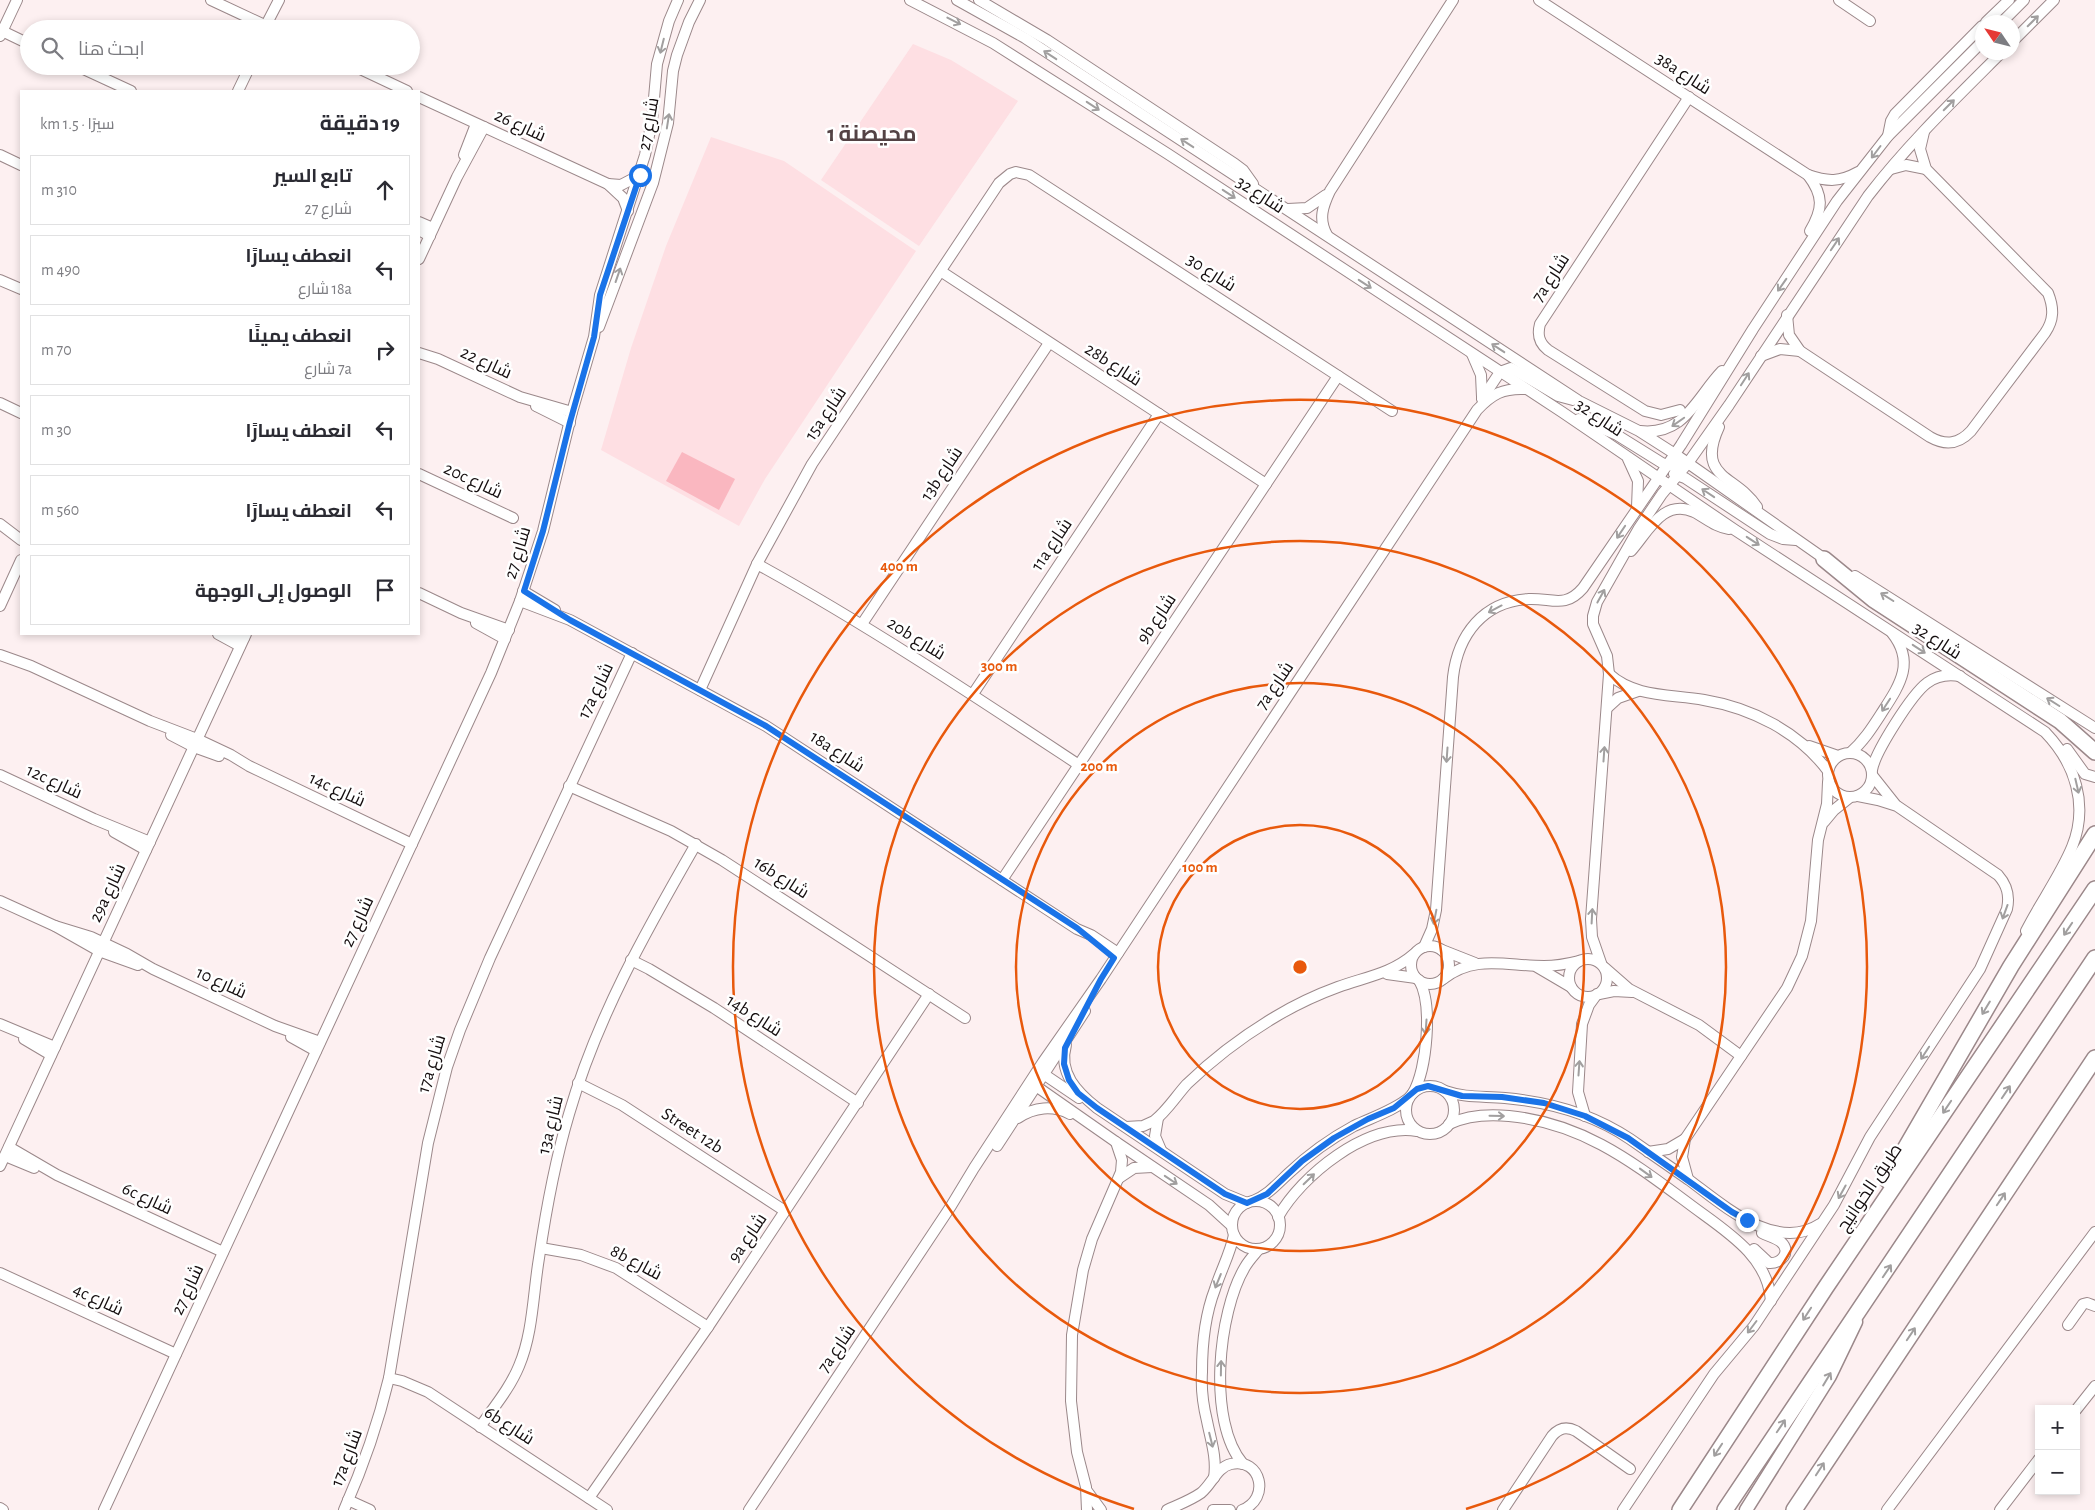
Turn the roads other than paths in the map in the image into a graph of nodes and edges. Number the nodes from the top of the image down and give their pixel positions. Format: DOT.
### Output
graph roads {
  1 [pos="16,0"];
  2 [pos="211,0"];
  3 [pos="280,0"];
  4 [pos="678,0"];
  5 [pos="693,0"];
  6 [pos="700,0"];
  7 [pos="910,0"];
  8 [pos="957,0"];
  9 [pos="979,0"];
  10 [pos="1453,0"];
  11 [pos="1539,0"];
  12 [pos="1839,0"];
  13 [pos="2009,0"];
  14 [pos="2024,0"];
  15 [pos="2054,0"];
  16 [pos="1993,15"];
  17 [pos="2009,15"];
  18 [pos="252,20"];
  19 [pos="272,20"];
  20 [pos="1870,20"];
  21 [pos="689,22"];
  22 [pos="1,32"];
  23 [pos="1975,33"];
  24 [pos="2020,34"];
  25 [pos="20,40"];
  26 [pos="1975,49"];
  27 [pos="1994,60"];
  28 [pos="96,75"];
  29 [pos="246,75"];
  30 [pos="373,75"];
  31 [pos="129,90"];
  32 [pos="238,90"];
  33 [pos="405,90"];
  34 [pos="420,97"];
  35 [pos="1689,97"];
  36 [pos="480,125"];
  37 [pos="1925,129"];
  38 [pos="1888,136"];
  39 [pos="0,155"];
  40 [pos="20,165"];
  41 [pos="1926,169"];
  42 [pos="1861,171"];
  43 [pos="1887,171"];
  44 [pos="1010,174"];
  45 [pos="640,175"];
  46 [pos="1808,175"];
  47 [pos="608,184"];
  48 [pos="1254,187"];
  49 [pos="1330,191"];
  50 [pos="1288,209"];
  51 [pos="628,211"];
  52 [pos="420,223"];
  53 [pos="420,230"];
  54 [pos="431,232"];
  55 [pos="1328,236"];
  56 [pos="420,257"];
  57 [pos="1795,266"];
  58 [pos="942,272"];
  59 [pos="0,280"];
  60 [pos="20,289"];
  61 [pos="1787,315"];
  62 [pos="594,337"];
  63 [pos="1050,343"];
  64 [pos="420,348"];
  65 [pos="1800,351"];
  66 [pos="1471,352"];
  67 [pos="420,353"];
  68 [pos="1760,356"];
  69 [pos="438,359"];
  70 [pos="1734,361"];
  71 [pos="1500,372"];
  72 [pos="1338,376"];
  73 [pos="1526,388"];
  74 [pos="1579,401"];
  75 [pos="0,403"];
  76 [pos="1479,405"];
  77 [pos="1729,405"];
  78 [pos="1680,410"];
  79 [pos="1392,411"];
  80 [pos="1562,412"];
  81 [pos="20,413"];
  82 [pos="1159,414"];
  83 [pos="571,417"];
  84 [pos="1639,431"];
  85 [pos="1675,454"];
  86 [pos="1626,456"];
  87 [pos="1688,463"];
  88 [pos="1667,465"];
  89 [pos="420,474"];
  90 [pos="1678,475"];
  91 [pos="1658,478"];
  92 [pos="1266,484"];
  93 [pos="1669,485"];
  94 [pos="1637,508"];
  95 [pos="1759,513"];
  96 [pos="513,518"];
  97 [pos="0,524"];
  98 [pos="1735,530"];
  99 [pos="17,533"];
  100 [pos="1796,540"];
  101 [pos="1824,559"];
  102 [pos="20,562"];
  103 [pos="757,564"];
  104 [pos="1618,564"];
  105 [pos="420,593"];
  106 [pos="522,596"];
  107 [pos="0,606"];
  108 [pos="862,624"];
  109 [pos="1890,630"];
  110 [pos="224,635"];
  111 [pos="507,635"];
  112 [pos="241,638"];
  113 [pos="0,648"];
  114 [pos="632,654"];
  115 [pos="0,655"];
  116 [pos="31,666"];
  117 [pos="1609,674"];
  118 [pos="1963,677"];
  119 [pos="700,690"];
  120 [pos="1638,691"];
  121 [pos="973,694"];
  122 [pos="1608,708"];
  123 [pos="2095,728"];
  124 [pos="2045,732"];
  125 [pos="1801,742"];
  126 [pos="195,743"];
  127 [pos="2095,752"];
  128 [pos="1850,753"];
  129 [pos="1838,756"];
  130 [pos="1079,765"];
  131 [pos="1828,771"];
  132 [pos="1872,773"];
  133 [pos="0,775"];
  134 [pos="2095,777"];
  135 [pos="1828,782"];
  136 [pos="568,786"];
  137 [pos="1854,797"];
  138 [pos="1897,806"];
  139 [pos="1822,825"];
  140 [pos="2095,834"];
  141 [pos="412,844"];
  142 [pos="696,844"];
  143 [pos="148,846"];
  144 [pos="1002,880"];
  145 [pos="2095,889"];
  146 [pos="0,901"];
  147 [pos="101,947"];
  148 [pos="1424,947"];
  149 [pos="1442,950"];
  150 [pos="1414,954"];
  151 [pos="1116,955"];
  152 [pos="2095,958"];
  153 [pos="631,960"];
  154 [pos="1579,961"];
  155 [pos="1476,963"];
  156 [pos="1532,965"];
  157 [pos="1603,966"];
  158 [pos="2011,966"];
  159 [pos="1383,974"];
  160 [pos="1101,979"];
  161 [pos="1418,979"];
  162 [pos="1442,979"];
  163 [pos="1571,987"];
  164 [pos="1636,993"];
  165 [pos="929,994"];
  166 [pos="1598,994"];
  167 [pos="965,1018"];
  168 [pos="2,1025"];
  169 [pos="1067,1040"];
  170 [pos="318,1046"];
  171 [pos="53,1051"];
  172 [pos="1741,1056"];
  173 [pos="2095,1058"];
  174 [pos="1042,1073"];
  175 [pos="578,1084"];
  176 [pos="1034,1084"];
  177 [pos="1445,1091"];
  178 [pos="1411,1095"];
  179 [pos="858,1103"];
  180 [pos="1097,1108"];
  181 [pos="1585,1116"];
  182 [pos="1158,1118"];
  183 [pos="1085,1121"];
  184 [pos="1013,1122"];
  185 [pos="1449,1124"];
  186 [pos="1126,1127"];
  187 [pos="1417,1131"];
  188 [pos="1686,1139"];
  189 [pos="1116,1142"];
  190 [pos="7,1152"];
  191 [pos="1163,1152"];
  192 [pos="1648,1152"];
  193 [pos="0,1166"];
  194 [pos="1153,1167"];
  195 [pos="1119,1178"];
  196 [pos="1688,1179"];
  197 [pos="1250,1202"];
  198 [pos="952,1206"];
  199 [pos="786,1211"];
  200 [pos="1737,1215"];
  201 [pos="1278,1217"];
  202 [pos="1823,1222"];
  203 [pos="1233,1230"];
  204 [pos="1726,1231"];
  205 [pos="2095,1232"];
  206 [pos="540,1248"];
  207 [pos="1259,1249"];
  208 [pos="223,1252"];
  209 [pos="2,1273"];
  210 [pos="1826,1287"];
  211 [pos="1771,1301"];
  212 [pos="2095,1306"];
  213 [pos="1860,1311"];
  214 [pos="2068,1325"];
  215 [pos="708,1327"];
  216 [pos="176,1354"];
  217 [pos="389,1378"];
  218 [pos="2095,1386"];
  219 [pos="2080,1405"];
  220 [pos="480,1426"];
  221 [pos="1243,1464"];
  222 [pos="2035,1464"];
  223 [pos="1630,1469"];
  224 [pos="1214,1478"];
  225 [pos="1086,1488"];
  226 [pos="1258,1497"];
  227 [pos="589,1498"];
  228 [pos="346,1505"];
  229 [pos="104,1508"];
  230 [pos="1261,1509"];
  231 [pos="370,1510"];
  232 [pos="607,1510"];
  233 [pos="749,1510"];
  234 [pos="1086,1510"];
  235 [pos="1101,1510"];
  236 [pos="1166,1510"];
  237 [pos="1213,1510"];
  238 [pos="1230,1510"];
  239 [pos="1242,1510"];
  240 [pos="1504,1510"];
  241 [pos="1623,1510"];
  242 [pos="1680,1510"];
  243 [pos="1725,1510"];
  244 [pos="1746,1510"];
  245 [pos="1794,1510"];
  246 [pos="1886,1510"];
  247 [pos="2000,1510"];
  1 -- 22 [label="street"];
  2 -- 18 [label="street"];
  3 -- 19 [label="street"];
  4 -- 45 [label="street, شارع 27, one-way"];
  5 -- 21 [label="street"];
  6 -- 21 [label="street, شارع 27"];
  7 -- 66 [label="street, شارع 32, one-way"];
  48 -- 8 [label="street, شارع 32, one-way"];
  9 -- 48 [label="street"];
  10 -- 49 [label="street"];
  11 -- 35 [label="street, 38a شارع"];
  12 -- 20 [label="street"];
  13 -- 16 [label="street"];
  14 -- 17 [label="street"];
  24 -- 15 [label="street, one-way"];
  62 -- 21 [label="street, شارع 27, one-way"];
  22 -- 25 [label="street"];
  23 -- 38 [label="street"];
  26 -- 38 [label="street"];
  37 -- 27 [label="street, one-way"];
  28 -- 31 [label="street"];
  29 -- 32 [label="street"];
  30 -- 33 [label="street"];
  34 -- 36 [label="street, شارع 26"];
  35 -- 46 [label="street, 38a شارع"];
  35 -- 78 [label="street, 7a شارع"];
  36 -- 47 [label="street, شارع 26"];
  36 -- 54 [label="street"];
  37 -- 41 [label="street"];
  37 -- 43 [label="street"];
  38 -- 42 [label="street, one-way"];
  39 -- 40 [label="street"];
  41 -- 43 [label="street"];
  41 -- 65 [label="street"];
  42 -- 46 [label="street, 38a شارع"];
  42 -- 57 [label="street"];
  61 -- 43 [label="street, one-way"];
  44 -- 58 [label="street, 15a شارع"];
  44 -- 72 [label="street, شارع 30"];
  45 -- 47 [label="street"];
  45 -- 51 [label="street, شارع 27"];
  46 -- 57 [label="street, 38a شارع"];
  47 -- 51 [label="street, شارع 26"];
  48 -- 50 [label="street, شارع 32"];
  49 -- 50 [label="street"];
  49 -- 55 [label="street"];
  50 -- 55 [label="street, شارع 32"];
  51 -- 62 [label="street, شارع 27"];
  52 -- 54 [label="street"];
  53 -- 54 [label="street"];
  54 -- 56 [label="street"];
  74 -- 55 [label="street, شارع 32, one-way"];
  57 -- 70 [label="street, one-way"];
  58 -- 63 [label="street, 28b شارع"];
  58 -- 103 [label="street, 15a شارع"];
  59 -- 60 [label="street"];
  61 -- 65 [label="street"];
  61 -- 68 [label="street"];
  62 -- 83 [label="street, شارع 27"];
  63 -- 82 [label="street, 28b شارع"];
  63 -- 108 [label="street, 13b شارع"];
  64 -- 69 [label="street, شارع 22"];
  65 -- 68 [label="street"];
  66 -- 71 [label="street, شارع 32"];
  66 -- 76 [label="street"];
  67 -- 69 [label="street, شارع 22"];
  77 -- 68 [label="street, one-way"];
  69 -- 83 [label="street, شارع 22"];
  70 -- 84 [label="street, one-way"];
  70 -- 85 [label="street"];
  71 -- 73 [label="street, شارع 32"];
  71 -- 74 [label="street"];
  71 -- 76 [label="street"];
  72 -- 79 [label="street, شارع 30"];
  72 -- 92 [label="street, 9b شارع"];
  73 -- 76 [label="street, 7a شارع"];
  73 -- 80 [label="street, شارع 32"];
  74 -- 84 [label="street, شارع 32"];
  75 -- 81 [label="street"];
  76 -- 151 [label="street, 7a شارع"];
  77 -- 87 [label="street"];
  77 -- 95 [label="street"];
  80 -- 86 [label="street, شارع 32"];
  80 -- 88 [label="street"];
  82 -- 92 [label="street, 28b شارع"];
  82 -- 121 [label="street, 11a شارع"];
  83 -- 106 [label="street, شارع 27"];
  84 -- 85 [label="street, شارع 32"];
  85 -- 87 [label="street, شارع 32"];
  85 -- 88 [label="street"];
  86 -- 91 [label="street, شارع 32"];
  86 -- 94 [label="street"];
  87 -- 88 [label="street"];
  87 -- 90 [label="street"];
  87 -- 95 [label="street, شارع 32"];
  88 -- 91 [label="street"];
  89 -- 96 [label="street, 20c شارع"];
  90 -- 91 [label="street"];
  90 -- 93 [label="street"];
  100 -- 90 [label="street, one-way"];
  91 -- 93 [label="street, شارع 32"];
  91 -- 94 [label="street"];
  92 -- 130 [label="street, 9b شارع"];
  93 -- 98 [label="street, شارع 32"];
  93 -- 104 [label="street"];
  94 -- 148 [label="street, one-way"];
  95 -- 100 [label="street, شارع 32"];
  97 -- 99 [label="street"];
  98 -- 104 [label="street"];
  98 -- 109 [label="street, شارع 32, one-way"];
  100 -- 101 [label="street, شارع 32"];
  123 -- 101 [label="street, شارع 32, one-way"];
  101 -- 127 [label="highway"];
  102 -- 107 [label="street"];
  103 -- 108 [label="street, 20b شارع"];
  103 -- 119 [label="street, 15a شارع"];
  117 -- 104 [label="street, one-way"];
  105 -- 111 [label="street"];
  106 -- 111 [label="street, شارع 27"];
  106 -- 114 [label="street, 18a شارع"];
  108 -- 121 [label="street, 20b شارع"];
  109 -- 118 [label="street, شارع 32, one-way"];
  109 -- 128 [label="street, one-way"];
  110 -- 112 [label="street"];
  111 -- 141 [label="street, شارع 27"];
  112 -- 126 [label="street, 29a شارع"];
  113 -- 116 [label="street, 14c شارع"];
  114 -- 119 [label="street, 18a شارع"];
  114 -- 136 [label="street, 17a شارع"];
  115 -- 116 [label="street, 14c شارع"];
  116 -- 126 [label="street, 14c شارع"];
  117 -- 120 [label="street"];
  117 -- 122 [label="street"];
  118 -- 124 [label="street, شارع 32"];
  118 -- 132 [label="street"];
  119 -- 144 [label="street, 18a شارع"];
  120 -- 122 [label="street"];
  120 -- 125 [label="street"];
  121 -- 130 [label="street, 20b شارع"];
  157 -- 122 [label="street, one-way"];
  124 -- 134 [label="street"];
  124 -- 158 [label="street, شارع 32, one-way"];
  125 -- 129 [label="street"];
  125 -- 131 [label="street"];
  126 -- 141 [label="street, 14c شارع"];
  126 -- 143 [label="street, 29a شارع"];
  128 -- 129 [label="street"];
  128 -- 132 [label="street"];
  129 -- 131 [label="street"];
  130 -- 144 [label="street, 9b شارع"];
  131 -- 135 [label="street"];
  132 -- 137 [label="street"];
  132 -- 138 [label="street"];
  133 -- 143 [label="street, 12c شارع"];
  135 -- 137 [label="street"];
  135 -- 139 [label="street"];
  136 -- 142 [label="street, 16b شارع"];
  136 -- 217 [label="street, 17a شارع"];
  137 -- 138 [label="street"];
  137 -- 139 [label="street"];
  138 -- 202 [label="street, one-way"];
  139 -- 172 [label="street"];
  140 -- 158 [label="highway"];
  141 -- 170 [label="street, شارع 27"];
  142 -- 153 [label="street, 13a شارع"];
  142 -- 165 [label="street, 16b شارع"];
  143 -- 147 [label="street, 29a شارع"];
  144 -- 151 [label="street, 18a شارع"];
  145 -- 210 [label="highway, طريق الخوانيج, one-way"];
  146 -- 147 [label="street, شارع 10"];
  147 -- 170 [label="street, شارع 10"];
  147 -- 171 [label="street, 29a شارع"];
  148 -- 149 [label="street"];
  148 -- 150 [label="street"];
  149 -- 155 [label="street"];
  149 -- 162 [label="street"];
  150 -- 159 [label="street"];
  150 -- 161 [label="street"];
  151 -- 160 [label="street, 7a شارع"];
  213 -- 152 [label="highway, one-way"];
  153 -- 175 [label="street, 13a شارع"];
  153 -- 179 [label="street, 14b شارع"];
  154 -- 156 [label="street"];
  154 -- 157 [label="street"];
  154 -- 163 [label="street"];
  155 -- 156 [label="street"];
  155 -- 162 [label="street"];
  156 -- 163 [label="street"];
  157 -- 164 [label="street"];
  157 -- 166 [label="street"];
  158 -- 210 [label="highway, one-way"];
  159 -- 161 [label="street"];
  159 -- 182 [label="street"];
  160 -- 169 [label="street, 7a شارع"];
  160 -- 174 [label="street, 7a شارع"];
  161 -- 162 [label="street"];
  161 -- 178 [label="street, one-way"];
  163 -- 166 [label="street"];
  164 -- 166 [label="street"];
  164 -- 172 [label="street"];
  165 -- 167 [label="street, 16b شارع"];
  165 -- 179 [label="street, 9a شارع"];
  181 -- 166 [label="street, one-way"];
  168 -- 171 [label="street"];
  169 -- 174 [label="street, 7a شارع"];
  169 -- 180 [label="street"];
  170 -- 208 [label="street, شارع 27"];
  171 -- 190 [label="street, 29a شارع"];
  172 -- 188 [label="street"];
  245 -- 173 [label="highway, one-way"];
  174 -- 176 [label="street, 7a شارع"];
  174 -- 180 [label="street"];
  175 -- 199 [label="street, Street 12b"];
  175 -- 206 [label="street, 13a شارع"];
  176 -- 183 [label="street"];
  176 -- 184 [label="street, 7a شارع"];
  176 -- 198 [label="street, 7a شارع"];
  177 -- 178 [label="street"];
  177 -- 181 [label="street"];
  177 -- 185 [label="street"];
  178 -- 187 [label="street"];
  178 -- 197 [label="street"];
  179 -- 199 [label="street, 9a شارع"];
  180 -- 186 [label="street"];
  181 -- 192 [label="street"];
  182 -- 186 [label="street"];
  182 -- 191 [label="street"];
  183 -- 184 [label="street"];
  183 -- 189 [label="street"];
  184 -- 198 [label="street, 7a شارع"];
  185 -- 187 [label="street"];
  185 -- 204 [label="street, one-way"];
  186 -- 191 [label="street"];
  201 -- 187 [label="street, one-way"];
  188 -- 192 [label="street"];
  188 -- 196 [label="street"];
  189 -- 194 [label="street"];
  189 -- 195 [label="street"];
  190 -- 193 [label="street, 29a شارع"];
  190 -- 208 [label="street, 6c شارع"];
  191 -- 197 [label="street"];
  192 -- 196 [label="street"];
  194 -- 195 [label="street"];
  194 -- 203 [label="street, one-way"];
  195 -- 225 [label="street"];
  196 -- 200 [label="street"];
  197 -- 201 [label="street"];
  197 -- 203 [label="street"];
  198 -- 233 [label="street, 7a شارع"];
  199 -- 215 [label="street, 9a شارع"];
  200 -- 202 [label="street"];
  200 -- 204 [label="street"];
  201 -- 207 [label="street"];
  202 -- 211 [label="street"];
  203 -- 207 [label="street"];
  203 -- 224 [label="street, one-way"];
  204 -- 211 [label="street"];
  205 -- 246 [label="street"];
  206 -- 215 [label="street, 8b شارع"];
  206 -- 220 [label="street, 13a شارع"];
  221 -- 207 [label="street, one-way"];
  208 -- 216 [label="street, شارع 27"];
  209 -- 216 [label="street, 4c شارع"];
  210 -- 242 [label="highway, طريق الخوانيج, one-way"];
  211 -- 241 [label="street, one-way"];
  212 -- 214 [label="street"];
  243 -- 213 [label="highway, one-way"];
  244 -- 213 [label="main road, one-way"];
  215 -- 227 [label="street, 9a شارع"];
  216 -- 229 [label="street, شارع 27"];
  217 -- 220 [label="street, 6b شارع"];
  217 -- 228 [label="street, 17a شارع"];
  218 -- 219 [label="street"];
  220 -- 227 [label="street, 6b شارع"];
  221 -- 224 [label="street"];
  221 -- 226 [label="street"];
  222 -- 247 [label="street"];
  223 -- 240 [label="street"];
  224 -- 236 [label="street"];
  225 -- 234 [label="street"];
  225 -- 235 [label="street"];
  226 -- 230 [label="street"];
  226 -- 239 [label="street"];
  227 -- 232 [label="street, 6b شارع"];
  228 -- 231 [label="street"];
  237 -- 238 [label="street"];
}
